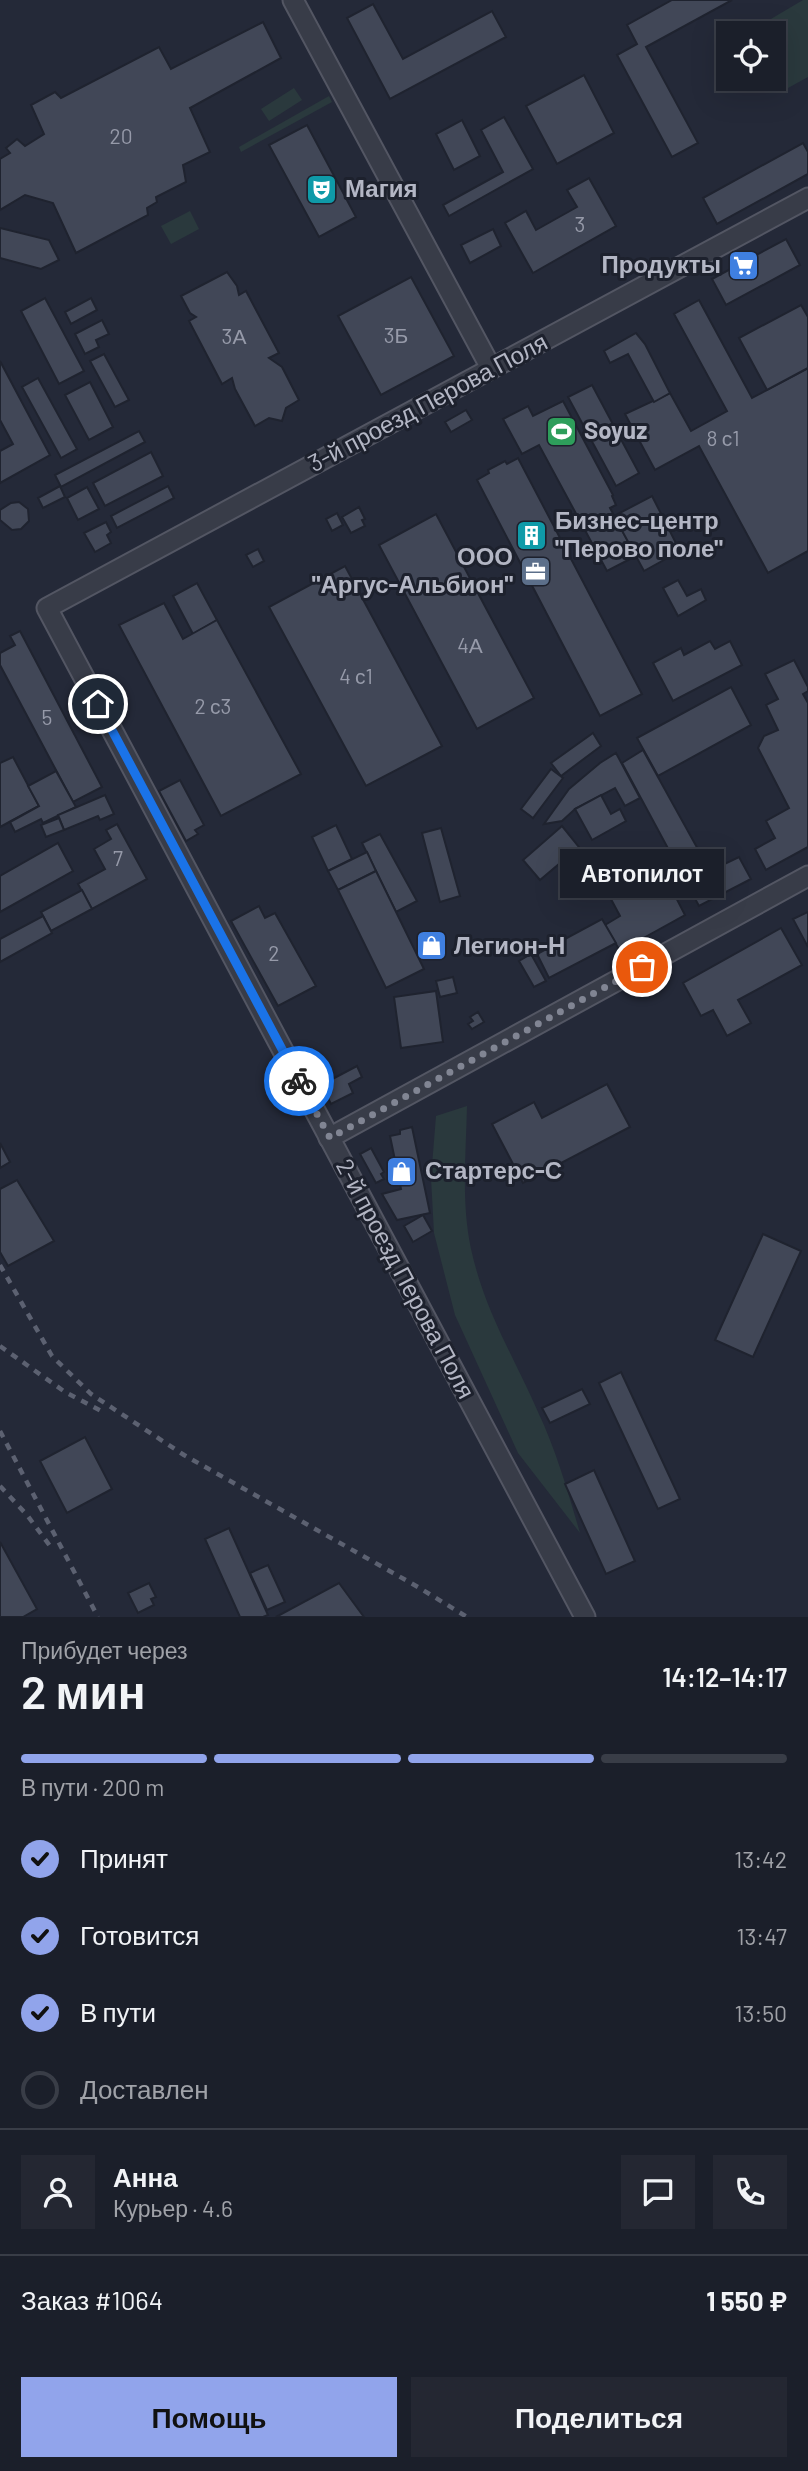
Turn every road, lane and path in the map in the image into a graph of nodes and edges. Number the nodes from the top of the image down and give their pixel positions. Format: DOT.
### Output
graph roads {
  1 [pos="293,0"];
  2 [pos="808,198"];
  3 [pos="491,368"];
  4 [pos="47,608"];
  5 [pos="808,876"];
  6 [pos="330,1138"];
  7 [pos="585,1617"];
  1 -- 3 [label="street"];
  2 -- 3 [label="street, 3-й проезд Перова Поля"];
  3 -- 4 [label="street, 3-й проезд Перова Поля"];
  4 -- 6 [label="street, 2-й проезд Перова Поля"];
  5 -- 6 [label="street"];
  6 -- 7 [label="street, 2-й проезд Перова Поля"];
}
